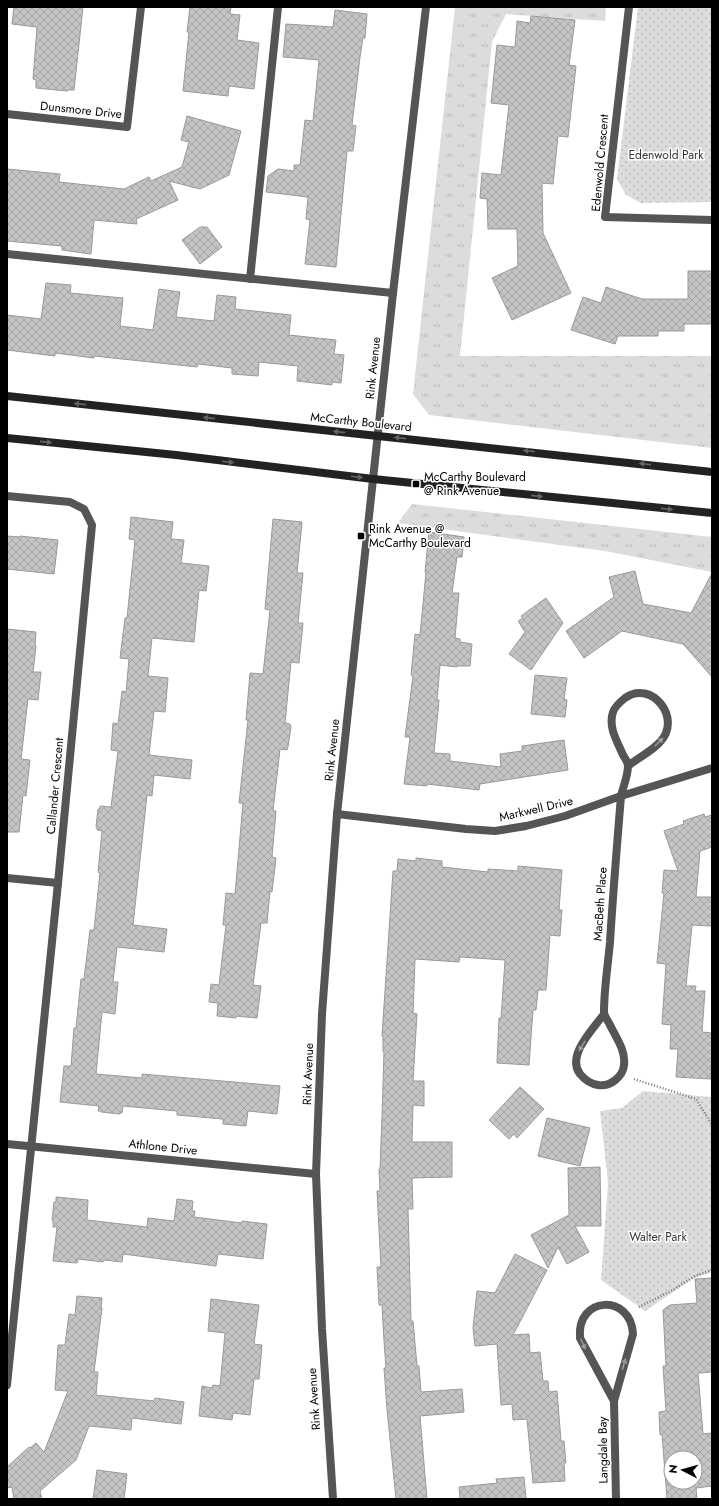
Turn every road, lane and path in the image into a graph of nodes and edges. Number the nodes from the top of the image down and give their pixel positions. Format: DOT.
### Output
graph roads {
  1 [pos="141,7"];
  2 [pos="278,7"];
  3 [pos="426,7"];
  4 [pos="629,7"];
  5 [pos="7,114"];
  6 [pos="712,220"];
  7 [pos="7,254"];
  8 [pos="250,279"];
  9 [pos="393,293"];
  10 [pos="7,396"];
  11 [pos="377,436"];
  12 [pos="7,438"];
  13 [pos="712,472"];
  14 [pos="373,479"];
  15 [pos="7,496"];
  16 [pos="712,513"];
  17 [pos="628,766"];
  18 [pos="712,768"];
  19 [pos="621,796"];
  20 [pos="337,814"];
  21 [pos="7,878"];
  22 [pos="58,883"];
  23 [pos="604,1014"];
  24 [pos="620,1075"];
  25 [pos="712,1125"];
  26 [pos="7,1144"];
  27 [pos="31,1146"];
  28 [pos="316,1174"];
  29 [pos="712,1270"];
  30 [pos="628,1316"];
  31 [pos="7,1385"];
  32 [pos="614,1401"];
  33 [pos="333,1499"];
  34 [pos="616,1499"];
  1 -- 5 [label="street, Dunsmore Drive"];
  2 -- 8 [label="street"];
  3 -- 9 [label="street, Rink Avenue"];
  4 -- 6 [label="street, Edenwold Crescent"];
  7 -- 8 [label="street"];
  8 -- 9 [label="street"];
  9 -- 11 [label="street, Rink Avenue"];
  11 -- 10 [label="main road, McCarthy Boulevard, one-way"];
  13 -- 11 [label="main road, McCarthy Boulevard, one-way"];
  11 -- 14 [label="street, Rink Avenue"];
  12 -- 14 [label="main road, one-way"];
  14 -- 16 [label="main road, one-way"];
  14 -- 20 [label="street, Rink Avenue"];
  15 -- 22 [label="street, Callander Crescent"];
  17 -- 17 [label="street, one-way"];
  17 -- 19 [label="street, MacBeth Place"];
  18 -- 19 [label="street, Markwell Drive"];
  19 -- 20 [label="street, Markwell Drive"];
  19 -- 23 [label="street, MacBeth Place"];
  20 -- 28 [label="street, Rink Avenue"];
  21 -- 22 [label="street"];
  22 -- 27 [label="street, Callander Crescent"];
  23 -- 24 [label="street"];
  23 -- 24 [label="street, one-way"];
  24 -- 25 [label="path"];
  26 -- 27 [label="street, Athlone Drive"];
  27 -- 28 [label="street, Athlone Drive"];
  27 -- 31 [label="street, Callander Crescent"];
  28 -- 33 [label="street, Rink Avenue"];
  29 -- 30 [label="path"];
  32 -- 30 [label="street, Langdale Bay, one-way"];
  30 -- 32 [label="street, Langdale Bay, one-way"];
  32 -- 34 [label="street, Langdale Bay"];
}
